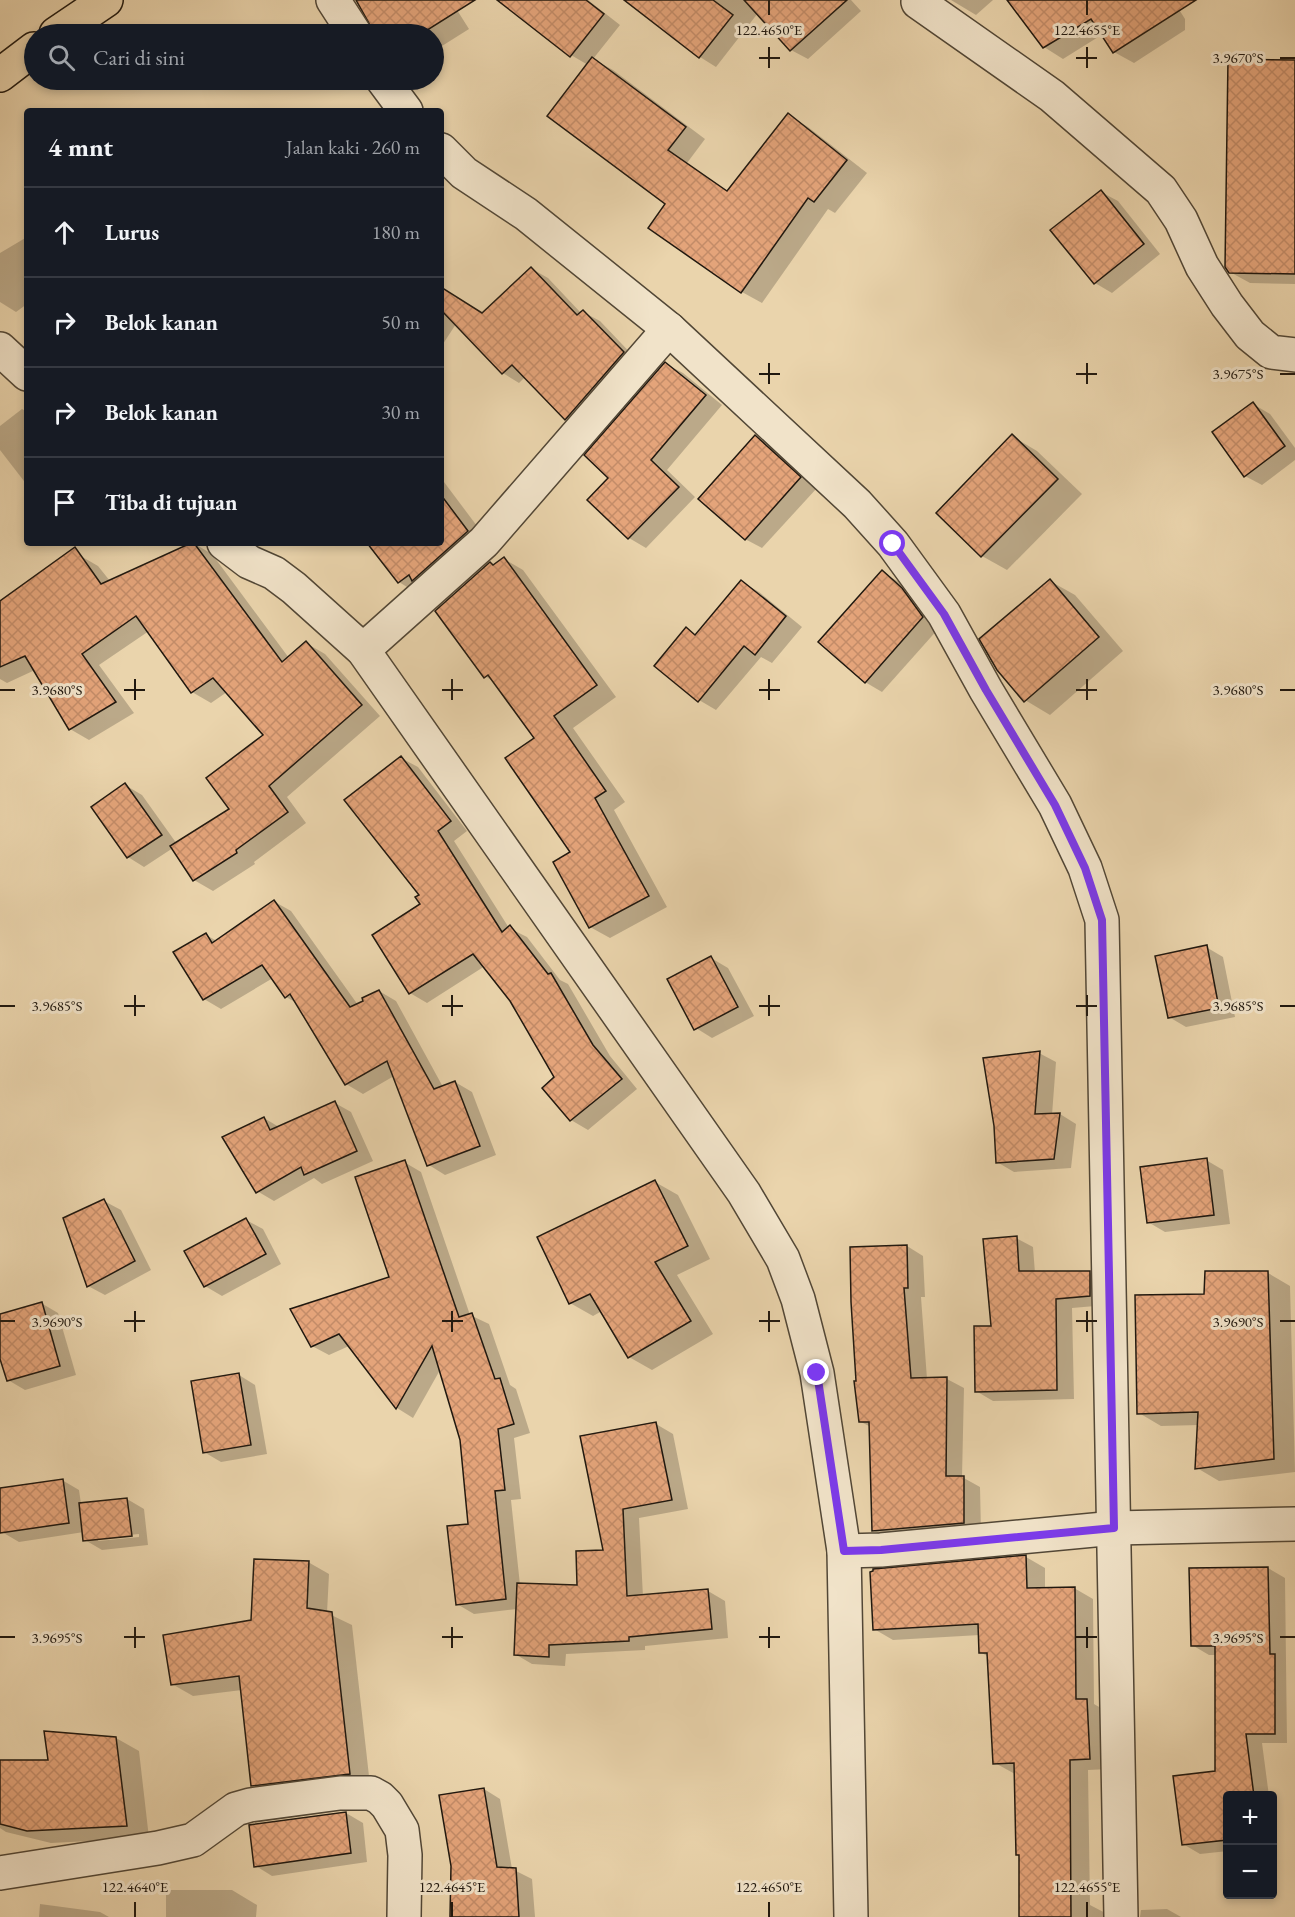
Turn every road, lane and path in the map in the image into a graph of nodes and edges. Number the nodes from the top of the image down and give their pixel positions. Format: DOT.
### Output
graph roads {
  1 [pos="106,0"];
  2 [pos="333,0"];
  3 [pos="918,2"];
  4 [pos="71,24"];
  5 [pos="349,24"];
  6 [pos="24,57"];
  7 [pos="0,75"];
  8 [pos="390,90"];
  9 [pos="404,108"];
  10 [pos="444,153"];
  11 [pos="669,329"];
  12 [pos="0,349"];
  13 [pos="1295,355"];
  14 [pos="24,371"];
  15 [pos="228,546"];
  16 [pos="363,650"];
  17 [pos="1295,1524"];
  18 [pos="1114,1528"];
  19 [pos="844,1551"];
  20 [pos="0,1873"];
  21 [pos="404,1917"];
  22 [pos="851,1917"];
  23 [pos="1121,1917"];
  1 -- 4 [label="highway"];
  2 -- 5 [label="street"];
  3 -- 13 [label="street"];
  6 -- 7 [label="highway"];
  8 -- 9 [label="street"];
  10 -- 11 [label="street"];
  11 -- 16 [label="street"];
  11 -- 18 [label="street"];
  12 -- 14 [label="street"];
  15 -- 16 [label="street"];
  16 -- 19 [label="street"];
  17 -- 18 [label="street"];
  18 -- 19 [label="street"];
  18 -- 23 [label="street"];
  19 -- 22 [label="street"];
  20 -- 21 [label="street"];
}
